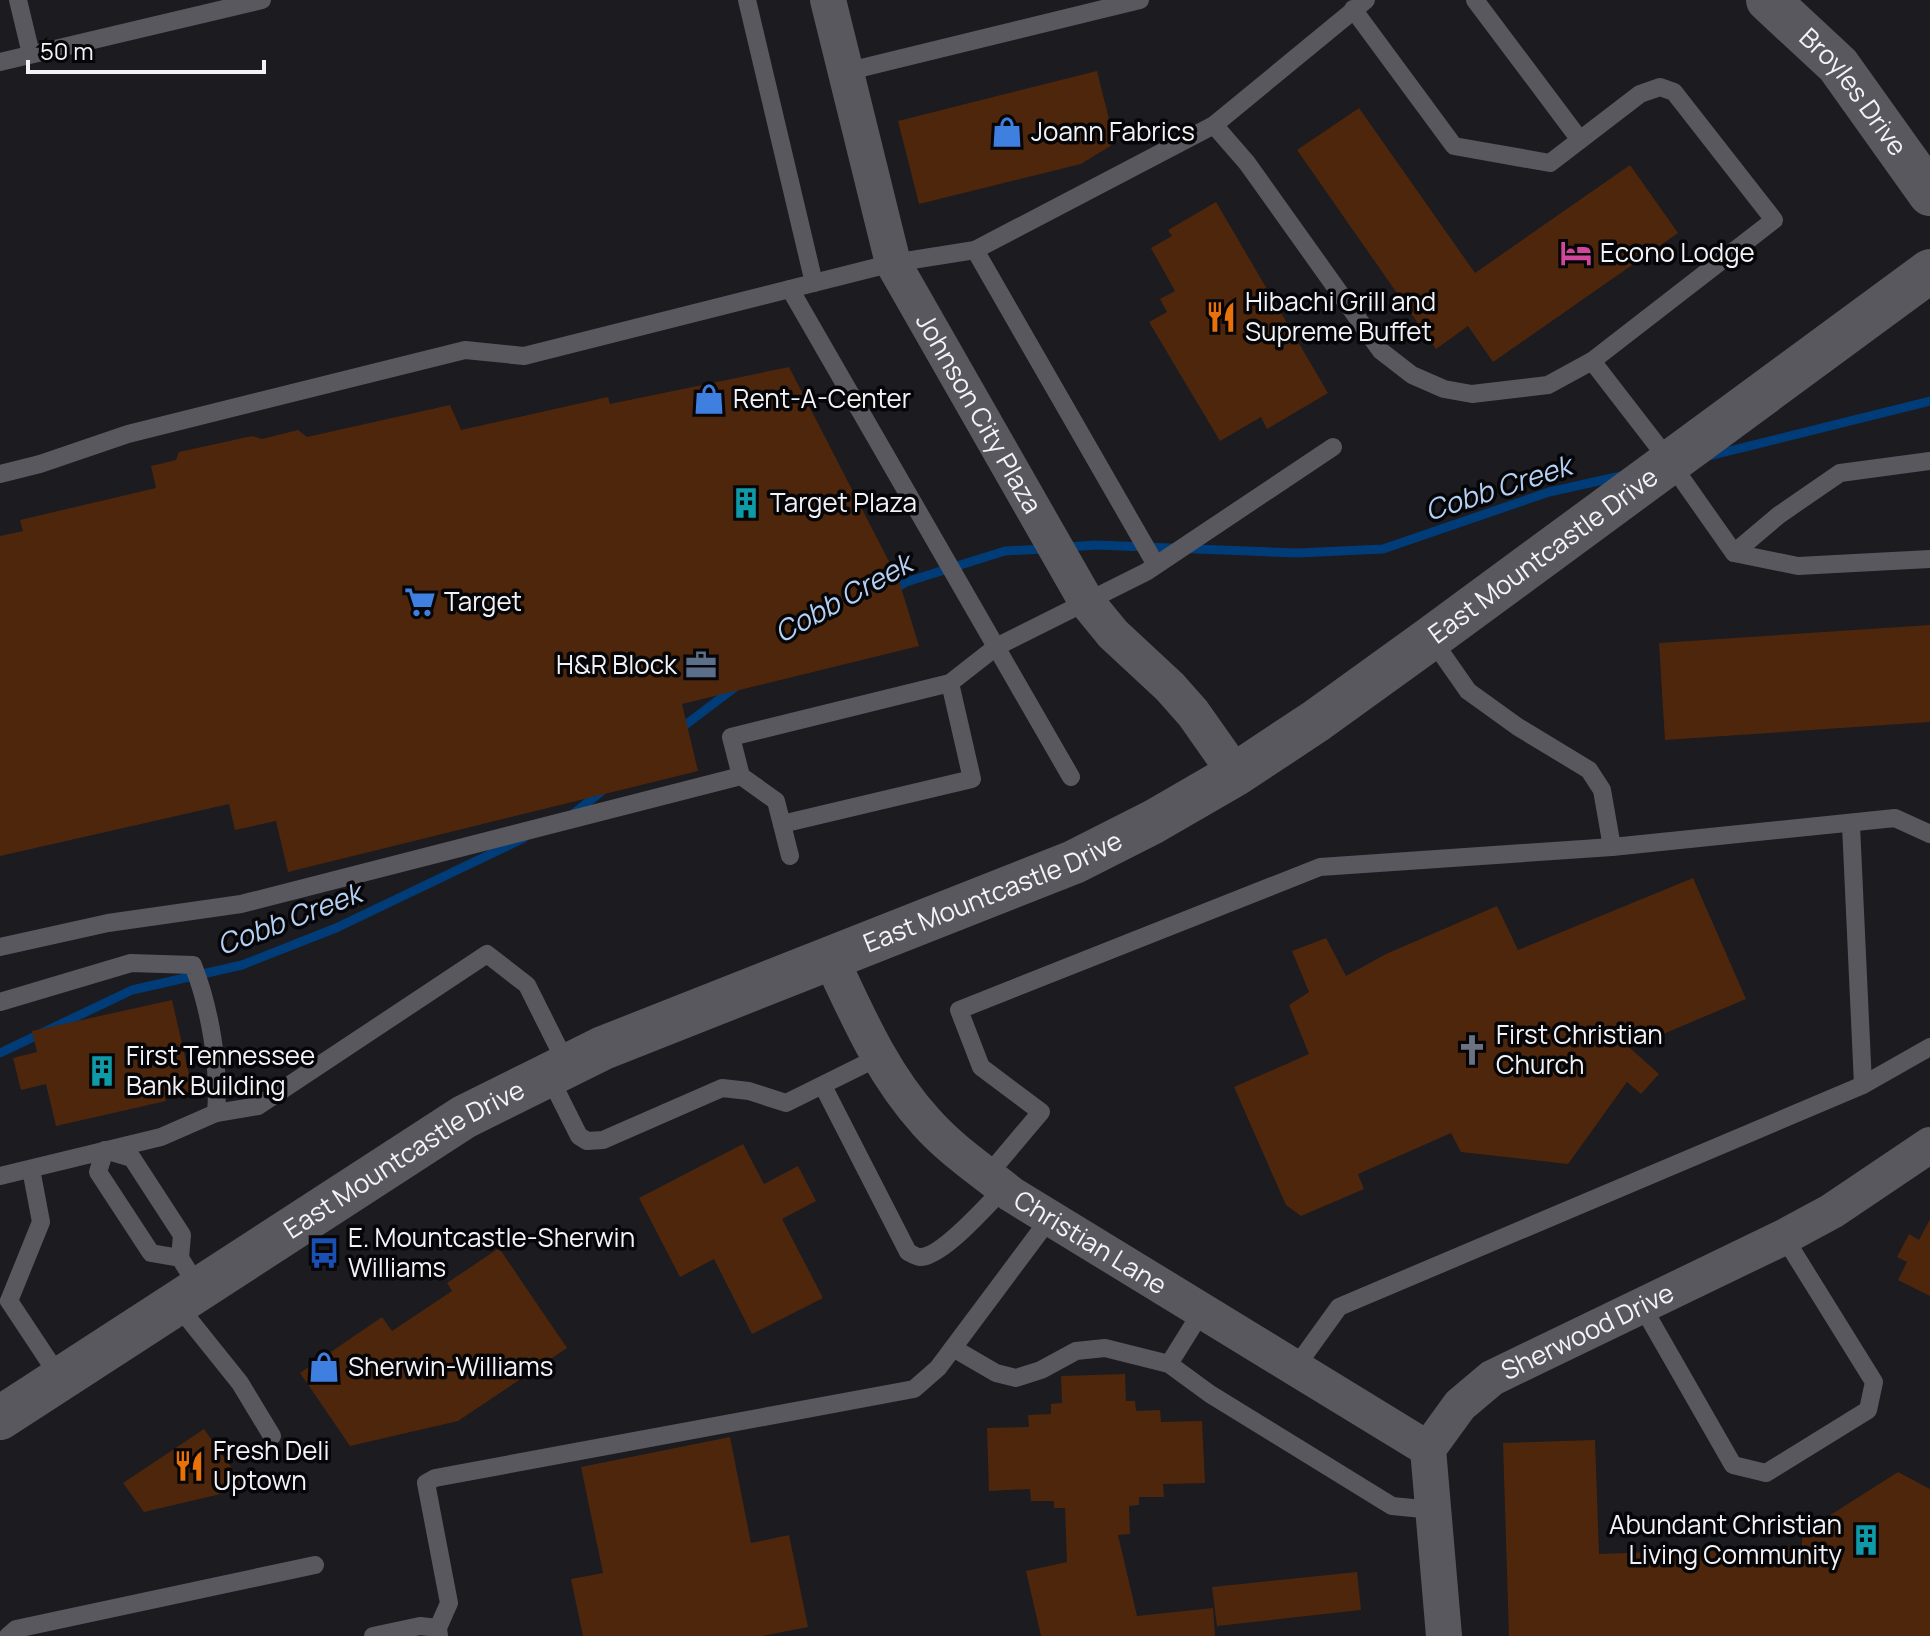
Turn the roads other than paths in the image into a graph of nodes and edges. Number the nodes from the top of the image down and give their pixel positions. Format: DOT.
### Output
graph roads {
  1 [pos="18,0"];
  2 [pos="262,0"];
  3 [pos="747,0"];
  4 [pos="828,0"];
  5 [pos="1140,0"];
  6 [pos="1475,0"];
  7 [pos="1768,0"];
  8 [pos="1359,5"];
  9 [pos="31,54"];
  10 [pos="0,62"];
  11 [pos="845,72"];
  12 [pos="1214,125"];
  13 [pos="1580,140"];
  14 [pos="1930,194"];
  15 [pos="975,250"];
  16 [pos="893,263"];
  17 [pos="1930,271"];
  18 [pos="814,283"];
  19 [pos="790,289"];
  20 [pos="1592,361"];
  21 [pos="1333,447"];
  22 [pos="1930,461"];
  23 [pos="1670,462"];
  24 [pos="0,474"];
  25 [pos="1734,553"];
  26 [pos="1930,559"];
  27 [pos="1156,565"];
  28 [pos="1086,601"];
  29 [pos="1431,638"];
  30 [pos="996,647"];
  31 [pos="950,683"];
  32 [pos="1236,774"];
  33 [pos="741,776"];
  34 [pos="1071,777"];
  35 [pos="782,824"];
  36 [pos="1851,825"];
  37 [pos="1930,834"];
  38 [pos="1612,847"];
  39 [pos="790,856"];
  40 [pos="0,947"];
  41 [pos="831,959"];
  42 [pos="0,1002"];
  43 [pos="1930,1047"];
  44 [pos="879,1057"];
  45 [pos="557,1070"];
  46 [pos="1863,1085"];
  47 [pos="823,1086"];
  48 [pos="216,1113"];
  49 [pos="1930,1145"];
  50 [pos="105,1150"];
  51 [pos="31,1169"];
  52 [pos="0,1176"];
  53 [pos="996,1182"];
  54 [pos="1050,1218"];
  55 [pos="1784,1237"];
  56 [pos="184,1282"];
  57 [pos="4,1302"];
  58 [pos="1642,1306"];
  59 [pos="1202,1311"];
  60 [pos="953,1348"];
  61 [pos="1169,1364"];
  62 [pos="1295,1368"];
  63 [pos="60,1378"];
  64 [pos="0,1418"];
  65 [pos="272,1436"];
  66 [pos="1428,1449"];
  67 [pos="1433,1510"];
  68 [pos="315,1565"];
  69 [pos="438,1632"];
  70 [pos="8,1636"];
  71 [pos="373,1636"];
  72 [pos="1444,1636"];
  1 -- 9 [label="lane"];
  2 -- 9 [label="lane"];
  3 -- 18 [label="lane"];
  4 -- 11 [label="street, Johnson City Plaza"];
  5 -- 11 [label="lane"];
  6 -- 13 [label="lane"];
  7 -- 14 [label="street, Broyles Drive"];
  8 -- 12 [label="lane"];
  8 -- 13 [label="lane"];
  9 -- 10 [label="lane"];
  11 -- 16 [label="street, Johnson City Plaza"];
  12 -- 15 [label="lane"];
  12 -- 20 [label="lane"];
  13 -- 20 [label="lane"];
  15 -- 16 [label="lane"];
  15 -- 27 [label="lane"];
  16 -- 18 [label="lane"];
  16 -- 28 [label="street, Johnson City Plaza"];
  17 -- 23 [label="street, East Mountcastle Drive"];
  18 -- 19 [label="lane"];
  19 -- 24 [label="lane"];
  19 -- 30 [label="lane"];
  20 -- 23 [label="lane"];
  21 -- 27 [label="lane"];
  22 -- 25 [label="lane"];
  23 -- 25 [label="lane"];
  23 -- 29 [label="street, East Mountcastle Drive"];
  25 -- 26 [label="lane"];
  27 -- 28 [label="lane"];
  28 -- 30 [label="lane"];
  28 -- 32 [label="street, Johnson City Plaza"];
  29 -- 32 [label="street, East Mountcastle Drive"];
  29 -- 38 [label="lane"];
  30 -- 31 [label="lane"];
  30 -- 34 [label="lane"];
  31 -- 33 [label="lane"];
  31 -- 35 [label="lane"];
  32 -- 41 [label="street, East Mountcastle Drive"];
  33 -- 35 [label="lane"];
  33 -- 40 [label="lane"];
  35 -- 39 [label="lane"];
  36 -- 37 [label="lane"];
  36 -- 38 [label="lane"];
  36 -- 46 [label="lane"];
  38 -- 53 [label="lane"];
  41 -- 44 [label="street, Christian Lane"];
  41 -- 45 [label="street, East Mountcastle Drive"];
  42 -- 48 [label="lane"];
  43 -- 46 [label="lane"];
  44 -- 47 [label="lane"];
  44 -- 53 [label="street, Christian Lane"];
  45 -- 47 [label="lane"];
  45 -- 48 [label="lane"];
  45 -- 56 [label="street, East Mountcastle Drive"];
  46 -- 62 [label="lane"];
  47 -- 53 [label="lane"];
  48 -- 50 [label="lane"];
  49 -- 55 [label="street, Sherwood Drive"];
  50 -- 51 [label="lane"];
  50 -- 56 [label="lane"];
  50 -- 56 [label="lane"];
  51 -- 52 [label="lane"];
  51 -- 57 [label="lane"];
  53 -- 54 [label="street, Christian Lane"];
  54 -- 59 [label="street, Christian Lane"];
  54 -- 60 [label="lane"];
  55 -- 58 [label="street, Sherwood Drive"];
  55 -- 58 [label="lane"];
  56 -- 63 [label="street, East Mountcastle Drive"];
  56 -- 65 [label="lane"];
  57 -- 63 [label="lane"];
  58 -- 66 [label="street, Sherwood Drive"];
  59 -- 61 [label="lane"];
  59 -- 62 [label="street, Christian Lane"];
  60 -- 61 [label="lane"];
  60 -- 69 [label="lane"];
  61 -- 67 [label="lane"];
  62 -- 66 [label="street, Christian Lane"];
  63 -- 64 [label="street, East Mountcastle Drive"];
  66 -- 67 [label="street"];
  67 -- 72 [label="street"];
  68 -- 70 [label="lane"];
  69 -- 71 [label="lane"];
}
